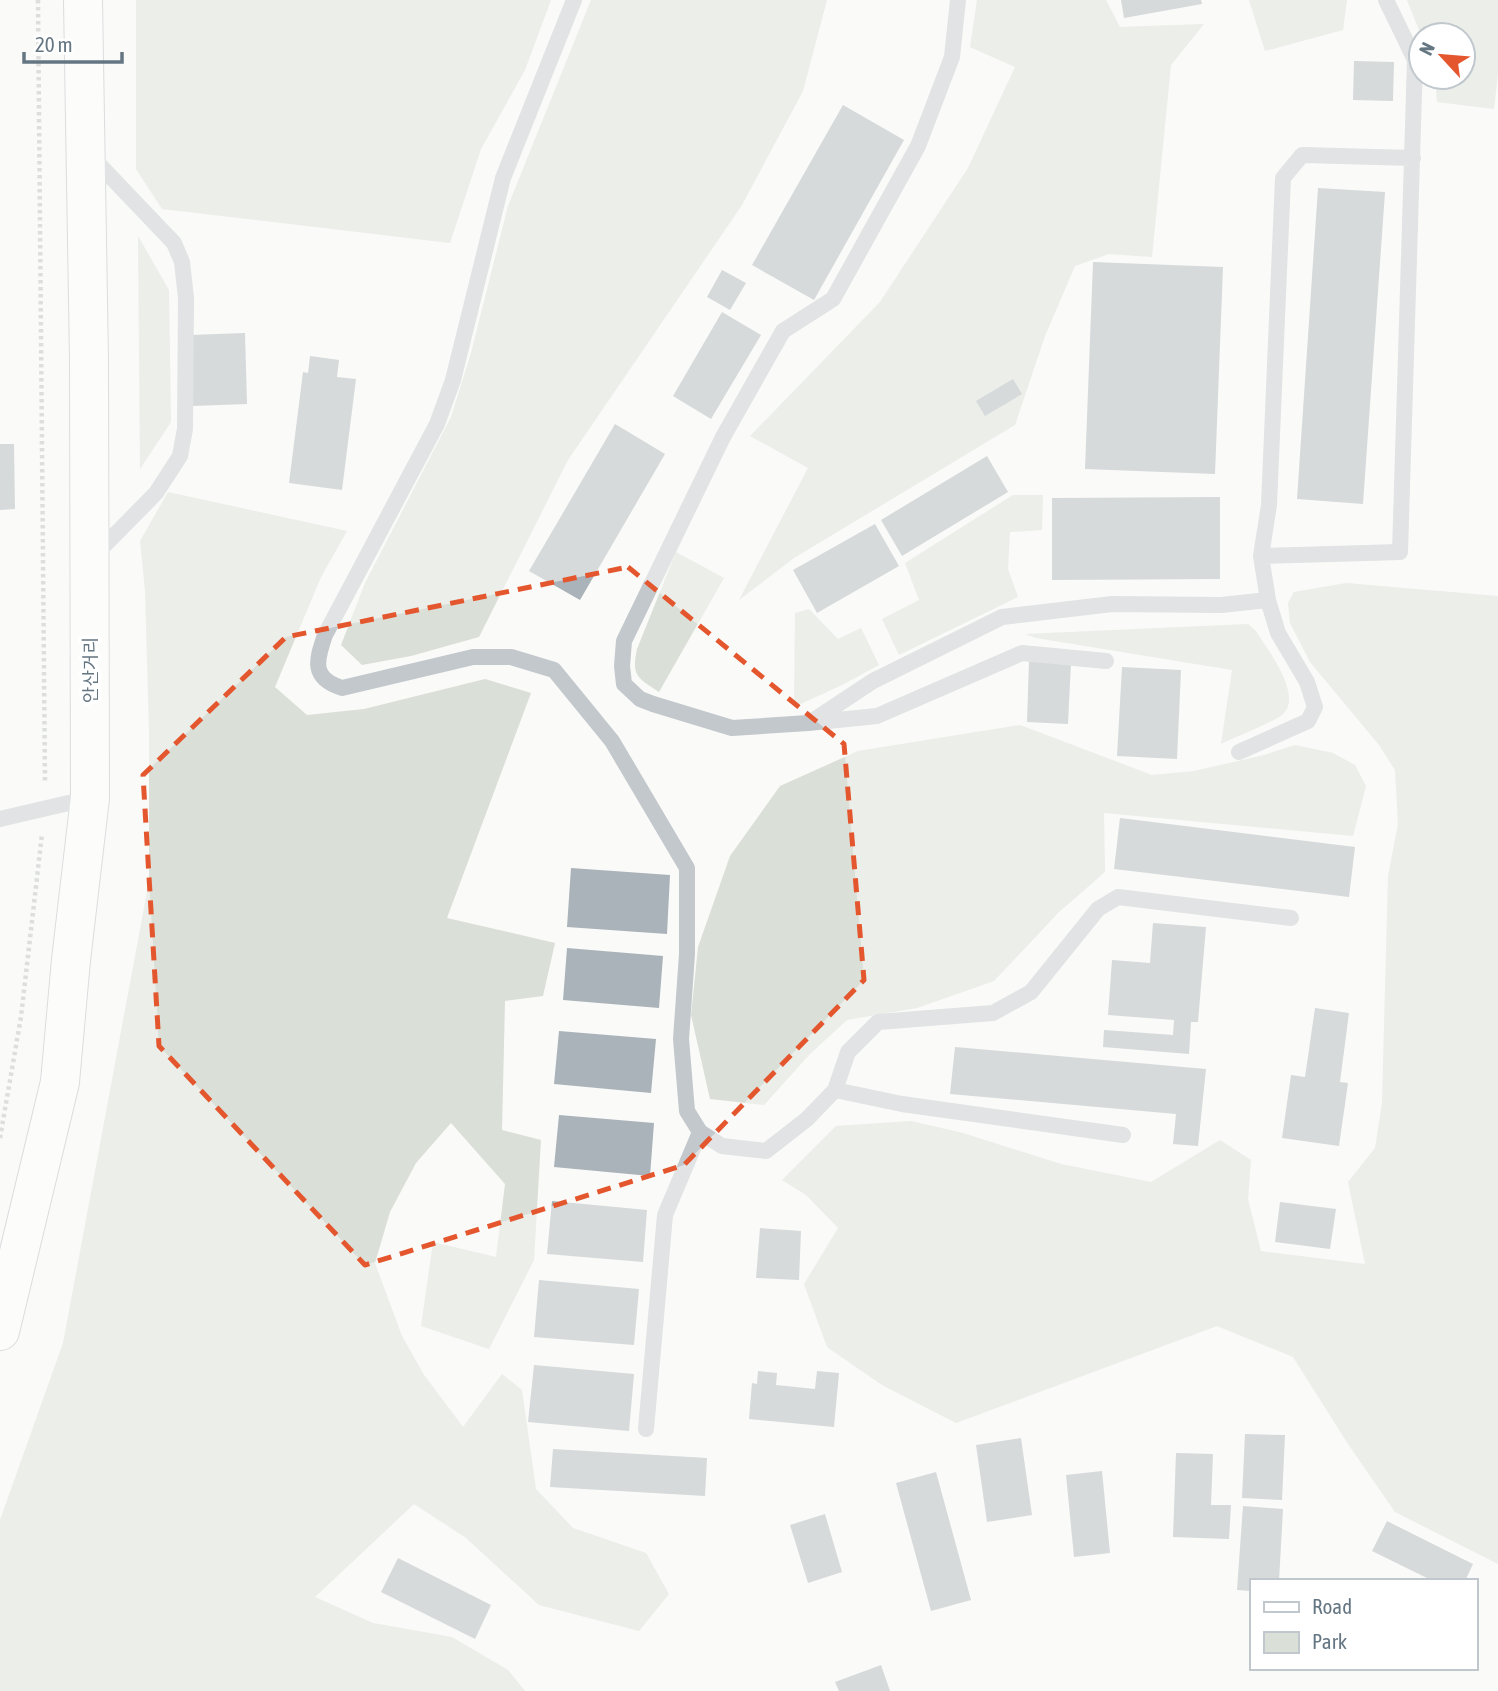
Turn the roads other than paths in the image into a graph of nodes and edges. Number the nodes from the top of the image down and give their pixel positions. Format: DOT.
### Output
graph roads {
  1 [pos="83,0"];
  2 [pos="574,0"];
  3 [pos="958,0"];
  4 [pos="1386,0"];
  5 [pos="86,150"];
  6 [pos="1413,158"];
  7 [pos="1261,556"];
  8 [pos="90,560"];
  9 [pos="1268,600"];
  10 [pos="1107,661"];
  11 [pos="808,723"];
  12 [pos="1239,752"];
  13 [pos="90,798"];
  14 [pos="0,819"];
  15 [pos="1291,918"];
  16 [pos="835,1090"];
  17 [pos="700,1132"];
  18 [pos="1123,1135"];
  19 [pos="0,1331"];
  20 [pos="646,1429"];
  1 -- 5 [label="main road, 안산거리"];
  2 -- 17 [label="lane"];
  3 -- 11 [label="lane"];
  4 -- 6 [label="lane"];
  5 -- 8 [label="main road, 안산거리"];
  5 -- 8 [label="lane"];
  6 -- 7 [label="lane"];
  6 -- 7 [label="lane"];
  7 -- 9 [label="lane"];
  8 -- 13 [label="main road, 안산거리"];
  9 -- 11 [label="lane"];
  9 -- 12 [label="lane"];
  10 -- 11 [label="lane"];
  13 -- 14 [label="lane"];
  13 -- 19 [label="main road, 안산거리"];
  15 -- 16 [label="lane"];
  16 -- 17 [label="lane"];
  16 -- 18 [label="lane"];
  17 -- 20 [label="lane"];
}
